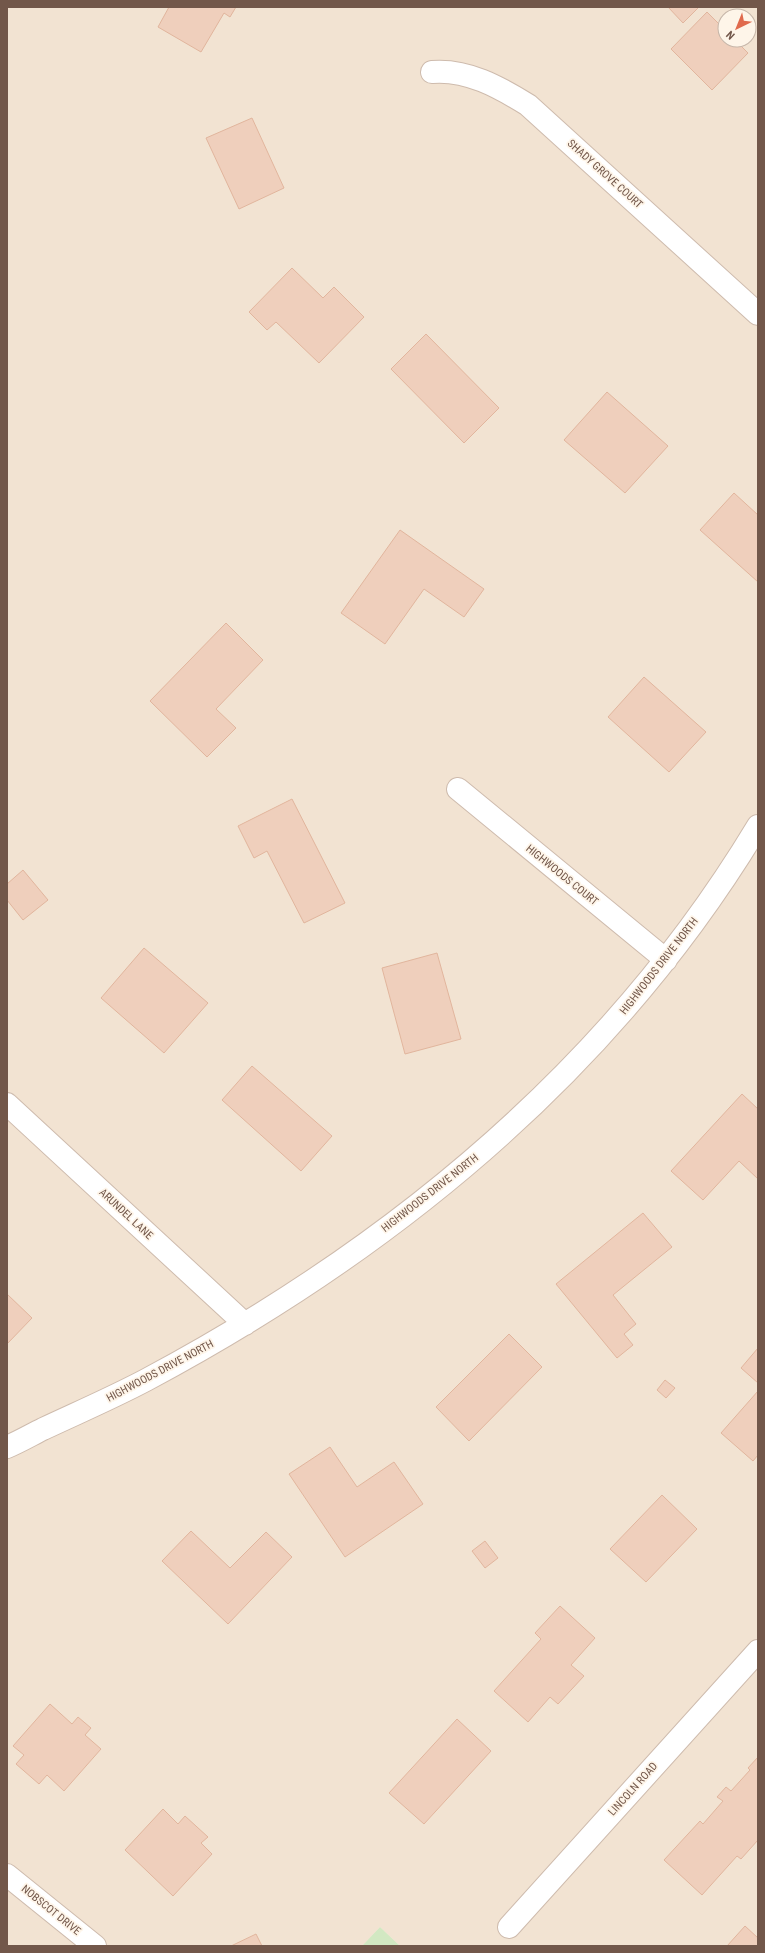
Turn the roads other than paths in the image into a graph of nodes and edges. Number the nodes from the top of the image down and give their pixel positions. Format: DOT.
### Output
graph roads {
  1 [pos="432,72"];
  2 [pos="758,314"];
  3 [pos="458,789"];
  4 [pos="758,826"];
  5 [pos="666,960"];
  6 [pos="7,1104"];
  7 [pos="245,1324"];
  8 [pos="7,1447"];
  9 [pos="758,1651"];
  10 [pos="7,1875"];
  11 [pos="508,1927"];
  12 [pos="95,1946"];
  1 -- 2 [label="street, SHADY GROVE COURT"];
  3 -- 5 [label="street, HIGHWOODS COURT"];
  4 -- 5 [label="street, HIGHWOODS DRIVE NORTH"];
  5 -- 7 [label="street, HIGHWOODS DRIVE NORTH"];
  6 -- 7 [label="street, ARUNDEL LANE"];
  7 -- 8 [label="street, HIGHWOODS DRIVE NORTH"];
  9 -- 11 [label="street, LINCOLN ROAD"];
  10 -- 12 [label="street, NOBSCOT DRIVE"];
}
